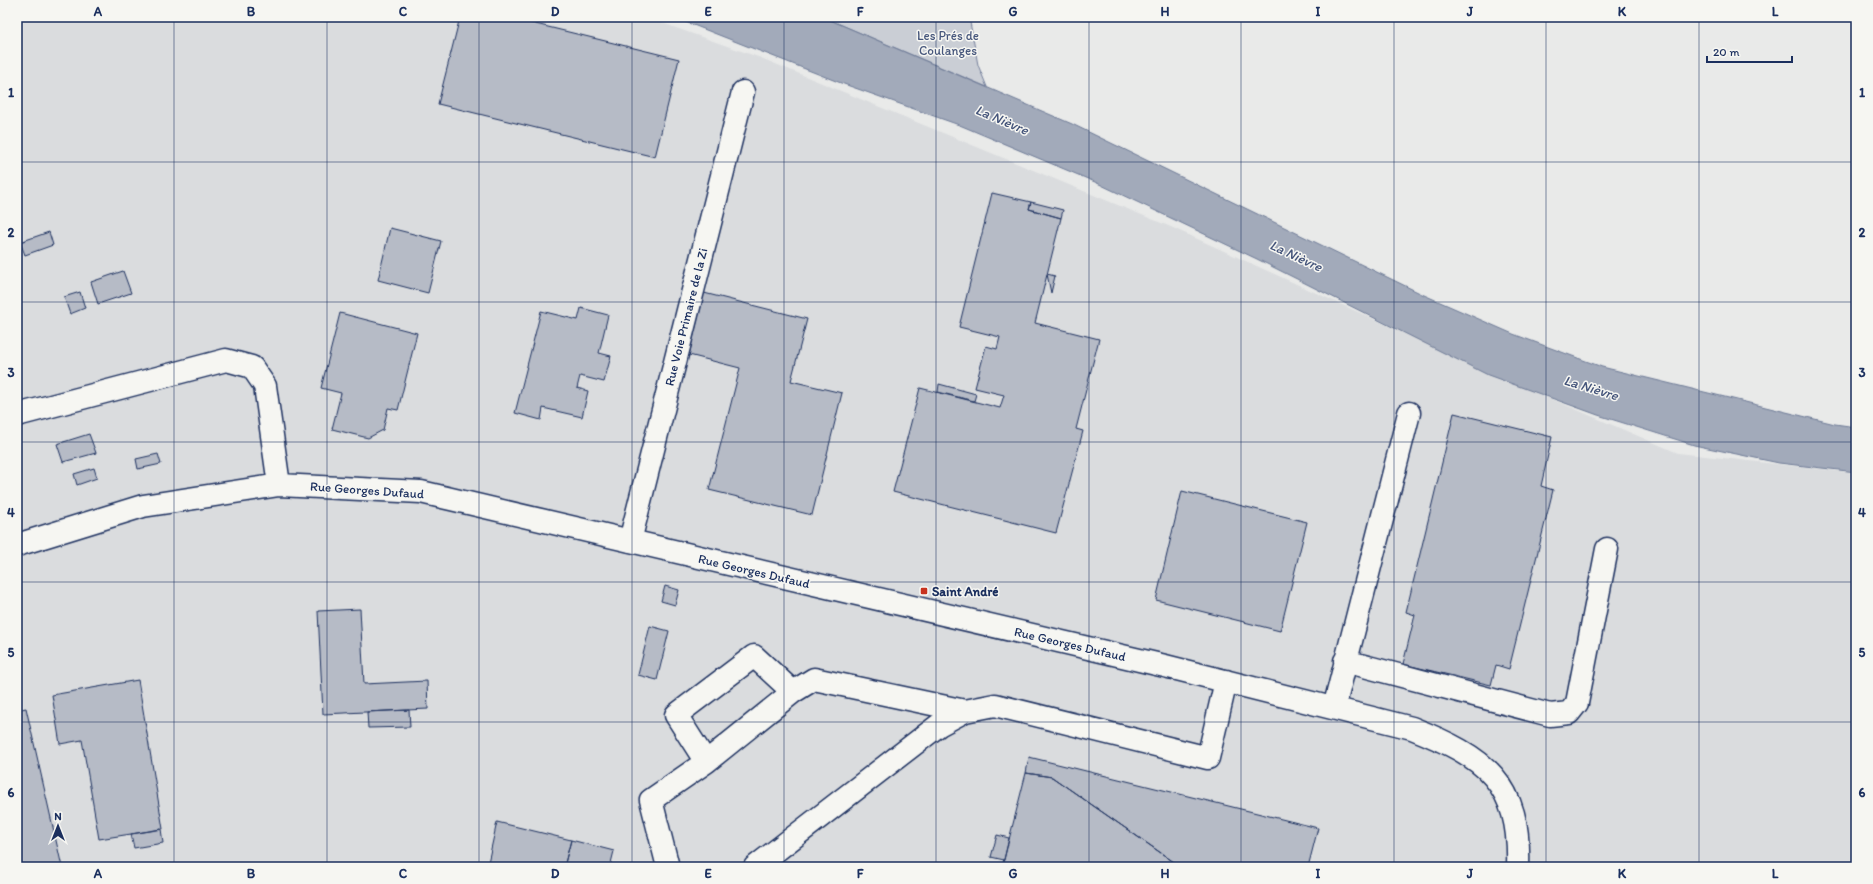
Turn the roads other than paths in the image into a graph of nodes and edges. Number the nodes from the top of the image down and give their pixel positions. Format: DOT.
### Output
graph roads {
  1 [pos="743,92"];
  2 [pos="1409,413"];
  3 [pos="17,415"];
  4 [pos="279,485"];
  5 [pos="630,541"];
  6 [pos="17,545"];
  7 [pos="1607,549"];
  8 [pos="1345,661"];
  9 [pos="1226,681"];
  10 [pos="793,692"];
  11 [pos="1334,708"];
  12 [pos="966,711"];
  13 [pos="706,762"];
  14 [pos="668,867"];
  15 [pos="755,867"];
  16 [pos="1518,867"];
  1 -- 5 [label="street, Rue Voie Primaire de la Zi"];
  2 -- 8 [label="street"];
  3 -- 4 [label="street"];
  4 -- 5 [label="street, Rue Georges Dufaud"];
  4 -- 6 [label="street, Rue Georges Dufaud"];
  5 -- 9 [label="street, Rue Georges Dufaud"];
  7 -- 8 [label="street"];
  8 -- 11 [label="street"];
  9 -- 11 [label="street, Rue Georges Dufaud"];
  9 -- 12 [label="street"];
  10 -- 12 [label="street"];
  10 -- 13 [label="street"];
  10 -- 13 [label="street"];
  11 -- 16 [label="street, Rue Georges Dufaud"];
  12 -- 15 [label="street"];
  13 -- 14 [label="street"];
}
